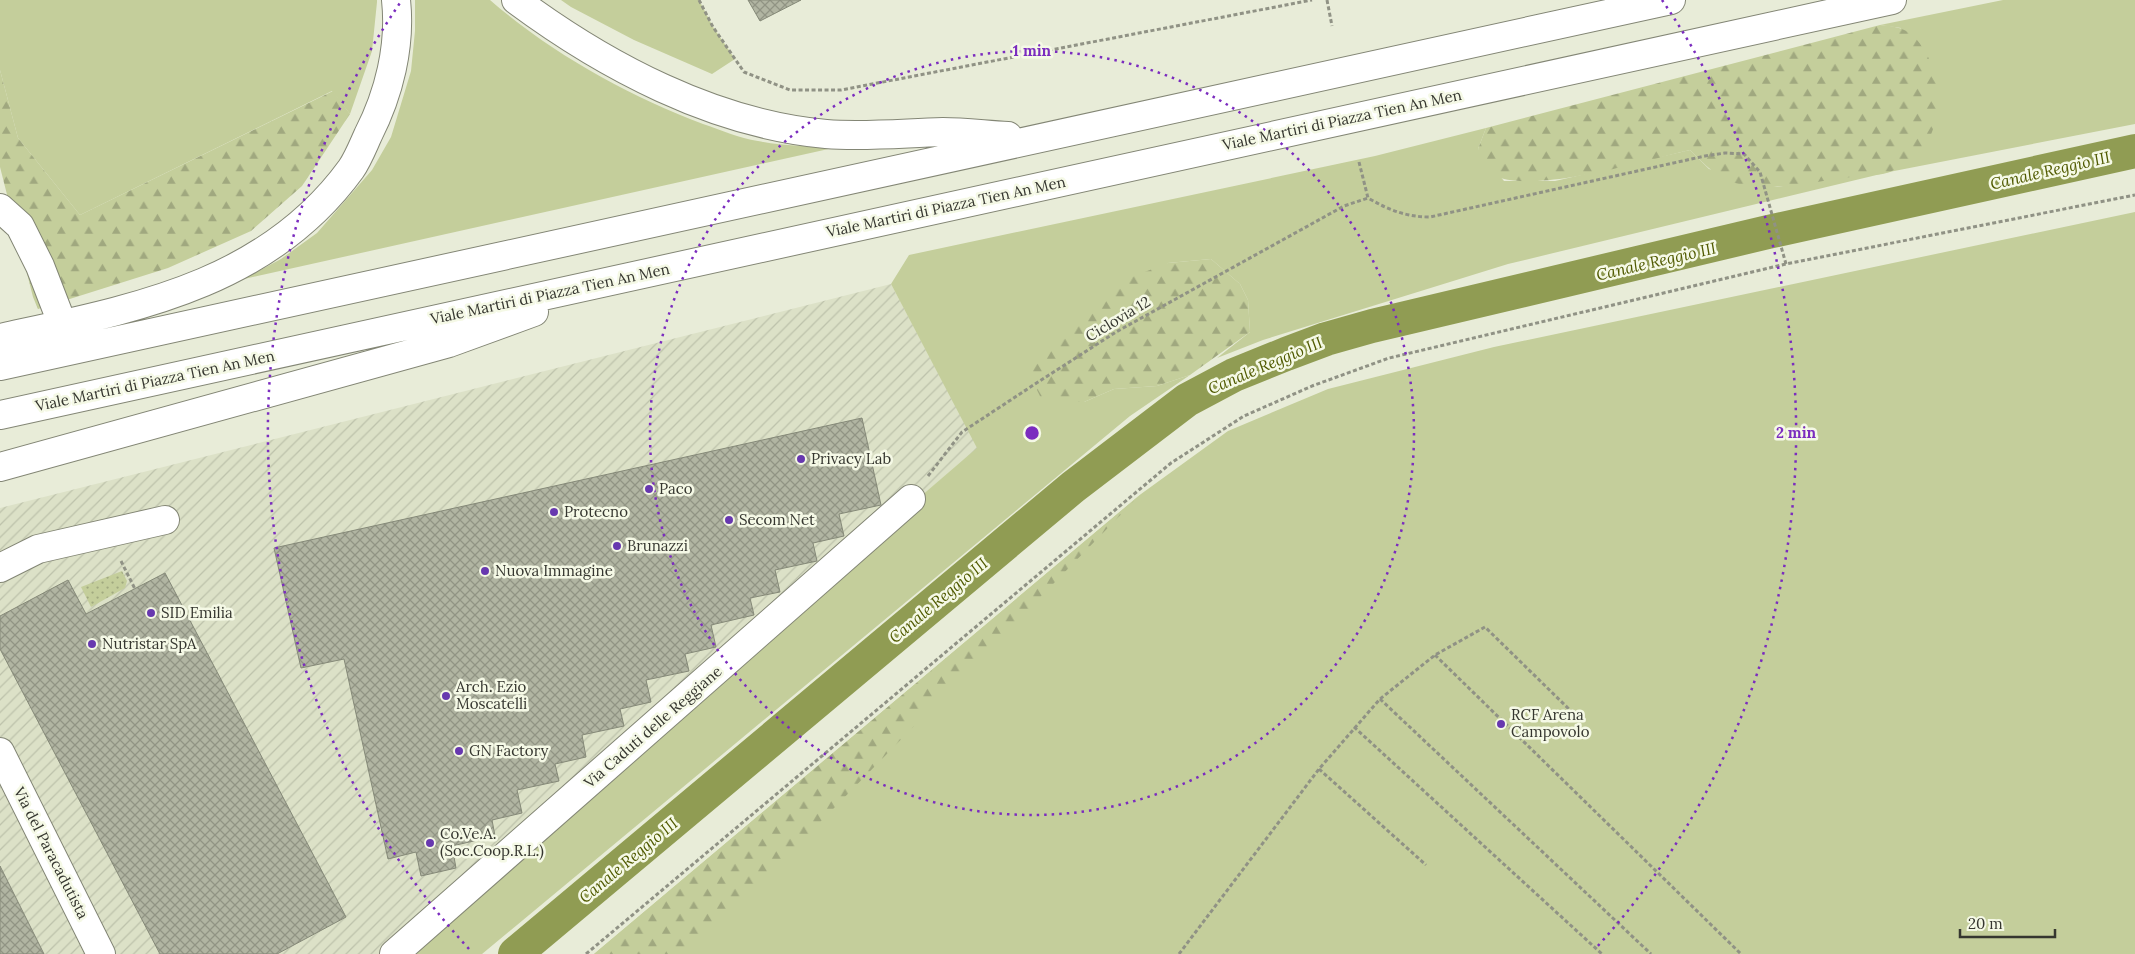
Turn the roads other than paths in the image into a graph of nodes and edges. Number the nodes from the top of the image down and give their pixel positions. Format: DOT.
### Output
graph roads {
  1 [pos="396,0"];
  2 [pos="516,0"];
  3 [pos="1671,0"];
  4 [pos="1892,0"];
  5 [pos="1039,138"];
  6 [pos="0,208"];
  7 [pos="634,275"];
  8 [pos="62,323"];
  9 [pos="0,338"];
  10 [pos="0,366"];
  11 [pos="0,415"];
  12 [pos="0,467"];
  13 [pos="911,499"];
  14 [pos="165,520"];
  15 [pos="0,568"];
  16 [pos="0,752"];
  17 [pos="101,954"];
  18 [pos="394,954"];
  1 -- 8 [label="main road"];
  2 -- 5 [label="main road"];
  3 -- 5 [label="main road"];
  4 -- 7 [label="main road, Viale Martiri di Piazza Tien An Men"];
  5 -- 10 [label="main road"];
  6 -- 8 [label="main road"];
  7 -- 11 [label="main road, Viale Martiri di Piazza Tien An Men"];
  7 -- 12 [label="main road"];
  8 -- 9 [label="main road"];
  13 -- 18 [label="main road, Via Caduti delle Reggiane"];
  14 -- 15 [label="main road"];
  16 -- 17 [label="main road, Via del Paracadutista"];
}
